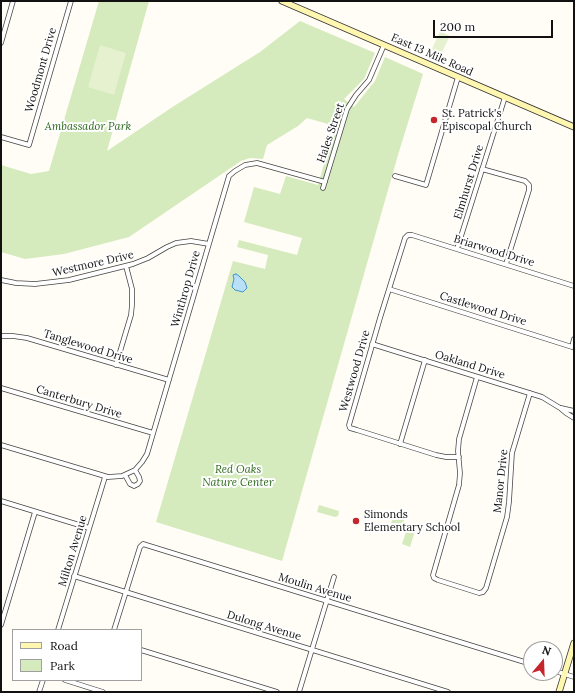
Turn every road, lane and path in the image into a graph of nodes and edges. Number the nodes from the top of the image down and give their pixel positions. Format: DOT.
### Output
graph roads {
  1 [pos="13,1"];
  2 [pos="71,1"];
  3 [pos="282,1"];
  4 [pos="1,43"];
  5 [pos="384,45"];
  6 [pos="458,77"];
  7 [pos="505,97"];
  8 [pos="574,127"];
  9 [pos="1,137"];
  10 [pos="482,169"];
  11 [pos="395,176"];
  12 [pos="325,182"];
  13 [pos="323,188"];
  14 [pos="408,235"];
  15 [pos="209,244"];
  16 [pos="457,249"];
  17 [pos="506,264"];
  18 [pos="126,266"];
  19 [pos="1,280"];
  20 [pos="574,286"];
  21 [pos="389,289"];
  22 [pos="1,336"];
  23 [pos="574,339"];
  24 [pos="372,344"];
  25 [pos="425,360"];
  26 [pos="116,365"];
  27 [pos="477,376"];
  28 [pos="168,380"];
  29 [pos="1,388"];
  30 [pos="530,393"];
  31 [pos="560,408"];
  32 [pos="574,411"];
  33 [pos="574,418"];
  34 [pos="153,433"];
  35 [pos="400,444"];
  36 [pos="1,445"];
  37 [pos="459,457"];
  38 [pos="136,470"];
  39 [pos="126,475"];
  40 [pos="105,477"];
  41 [pos="1,501"];
  42 [pos="35,512"];
  43 [pos="89,528"];
  44 [pos="74,576"];
  45 [pos="334,577"];
  46 [pos="126,593"];
  47 [pos="327,601"];
  48 [pos="1,625"];
  49 [pos="58,629"];
  50 [pos="114,629"];
  51 [pos="574,643"];
  52 [pos="142,650"];
  53 [pos="312,650"];
  54 [pos="523,662"];
  55 [pos="564,674"];
  56 [pos="574,677"];
  57 [pos="43,681"];
  58 [pos="67,681"];
  59 [pos="39,692"];
  60 [pos="103,692"];
  61 [pos="277,692"];
  62 [pos="299,692"];
  63 [pos="448,692"];
  64 [pos="559,692"];
  1 -- 4 [label="street"];
  2 -- 9 [label="street, Woodmont Drive"];
  3 -- 5 [label="main road, East 13 Mile Road"];
  5 -- 6 [label="main road, East 13 Mile Road"];
  5 -- 12 [label="street, Hales Street"];
  6 -- 7 [label="main road, East 13 Mile Road"];
  6 -- 11 [label="street"];
  7 -- 8 [label="main road, East 13 Mile Road"];
  7 -- 10 [label="street, Elmhurst Drive"];
  10 -- 16 [label="street, Elmhurst Drive"];
  10 -- 17 [label="street"];
  12 -- 13 [label="street, Hales Street"];
  12 -- 15 [label="street, Winthrop Drive"];
  14 -- 16 [label="street, Briarwood Drive"];
  14 -- 21 [label="street, Westwood Drive"];
  15 -- 18 [label="street, Westmore Drive"];
  15 -- 28 [label="street, Winthrop Drive"];
  16 -- 17 [label="street, Briarwood Drive"];
  17 -- 20 [label="street, Briarwood Drive"];
  18 -- 19 [label="street, Westmore Drive"];
  18 -- 26 [label="street"];
  21 -- 23 [label="street, Castlewood Drive"];
  21 -- 24 [label="street, Westwood Drive"];
  22 -- 26 [label="street, Tanglewood Drive"];
  24 -- 25 [label="street, Oakland Drive"];
  24 -- 35 [label="street, Westwood Drive"];
  25 -- 27 [label="street, Oakland Drive"];
  25 -- 35 [label="street"];
  26 -- 28 [label="street, Tanglewood Drive"];
  27 -- 30 [label="street, Oakland Drive"];
  27 -- 37 [label="street"];
  28 -- 34 [label="street, Winthrop Drive"];
  29 -- 34 [label="street, Canterbury Drive"];
  30 -- 31 [label="street, Oakland Drive"];
  30 -- 37 [label="street, Manor Drive"];
  31 -- 32 [label="street, Oakland Drive"];
  31 -- 33 [label="street, Oakland Drive"];
  34 -- 38 [label="street, Winthrop Drive"];
  35 -- 37 [label="street, Westwood Drive"];
  36 -- 40 [label="street"];
  38 -- 39 [label="street"];
  38 -- 39 [label="street"];
  39 -- 40 [label="street"];
  40 -- 43 [label="street, Milton Avenue"];
  41 -- 42 [label="street"];
  42 -- 43 [label="street"];
  42 -- 48 [label="street"];
  43 -- 44 [label="street, Milton Avenue"];
  44 -- 46 [label="street, Dulong Avenue"];
  44 -- 49 [label="street, Milton Avenue"];
  45 -- 47 [label="street"];
  46 -- 47 [label="street, Moulin Avenue"];
  46 -- 50 [label="street"];
  46 -- 53 [label="street, Dulong Avenue"];
  47 -- 53 [label="street"];
  47 -- 54 [label="street, Moulin Avenue"];
  51 -- 55 [label="main road"];
  52 -- 61 [label="street"];
  53 -- 62 [label="street"];
  53 -- 63 [label="street, Dulong Avenue"];
  55 -- 56 [label="street"];
  55 -- 64 [label="main road"];
  57 -- 59 [label="street"];
  58 -- 60 [label="street"];
}
